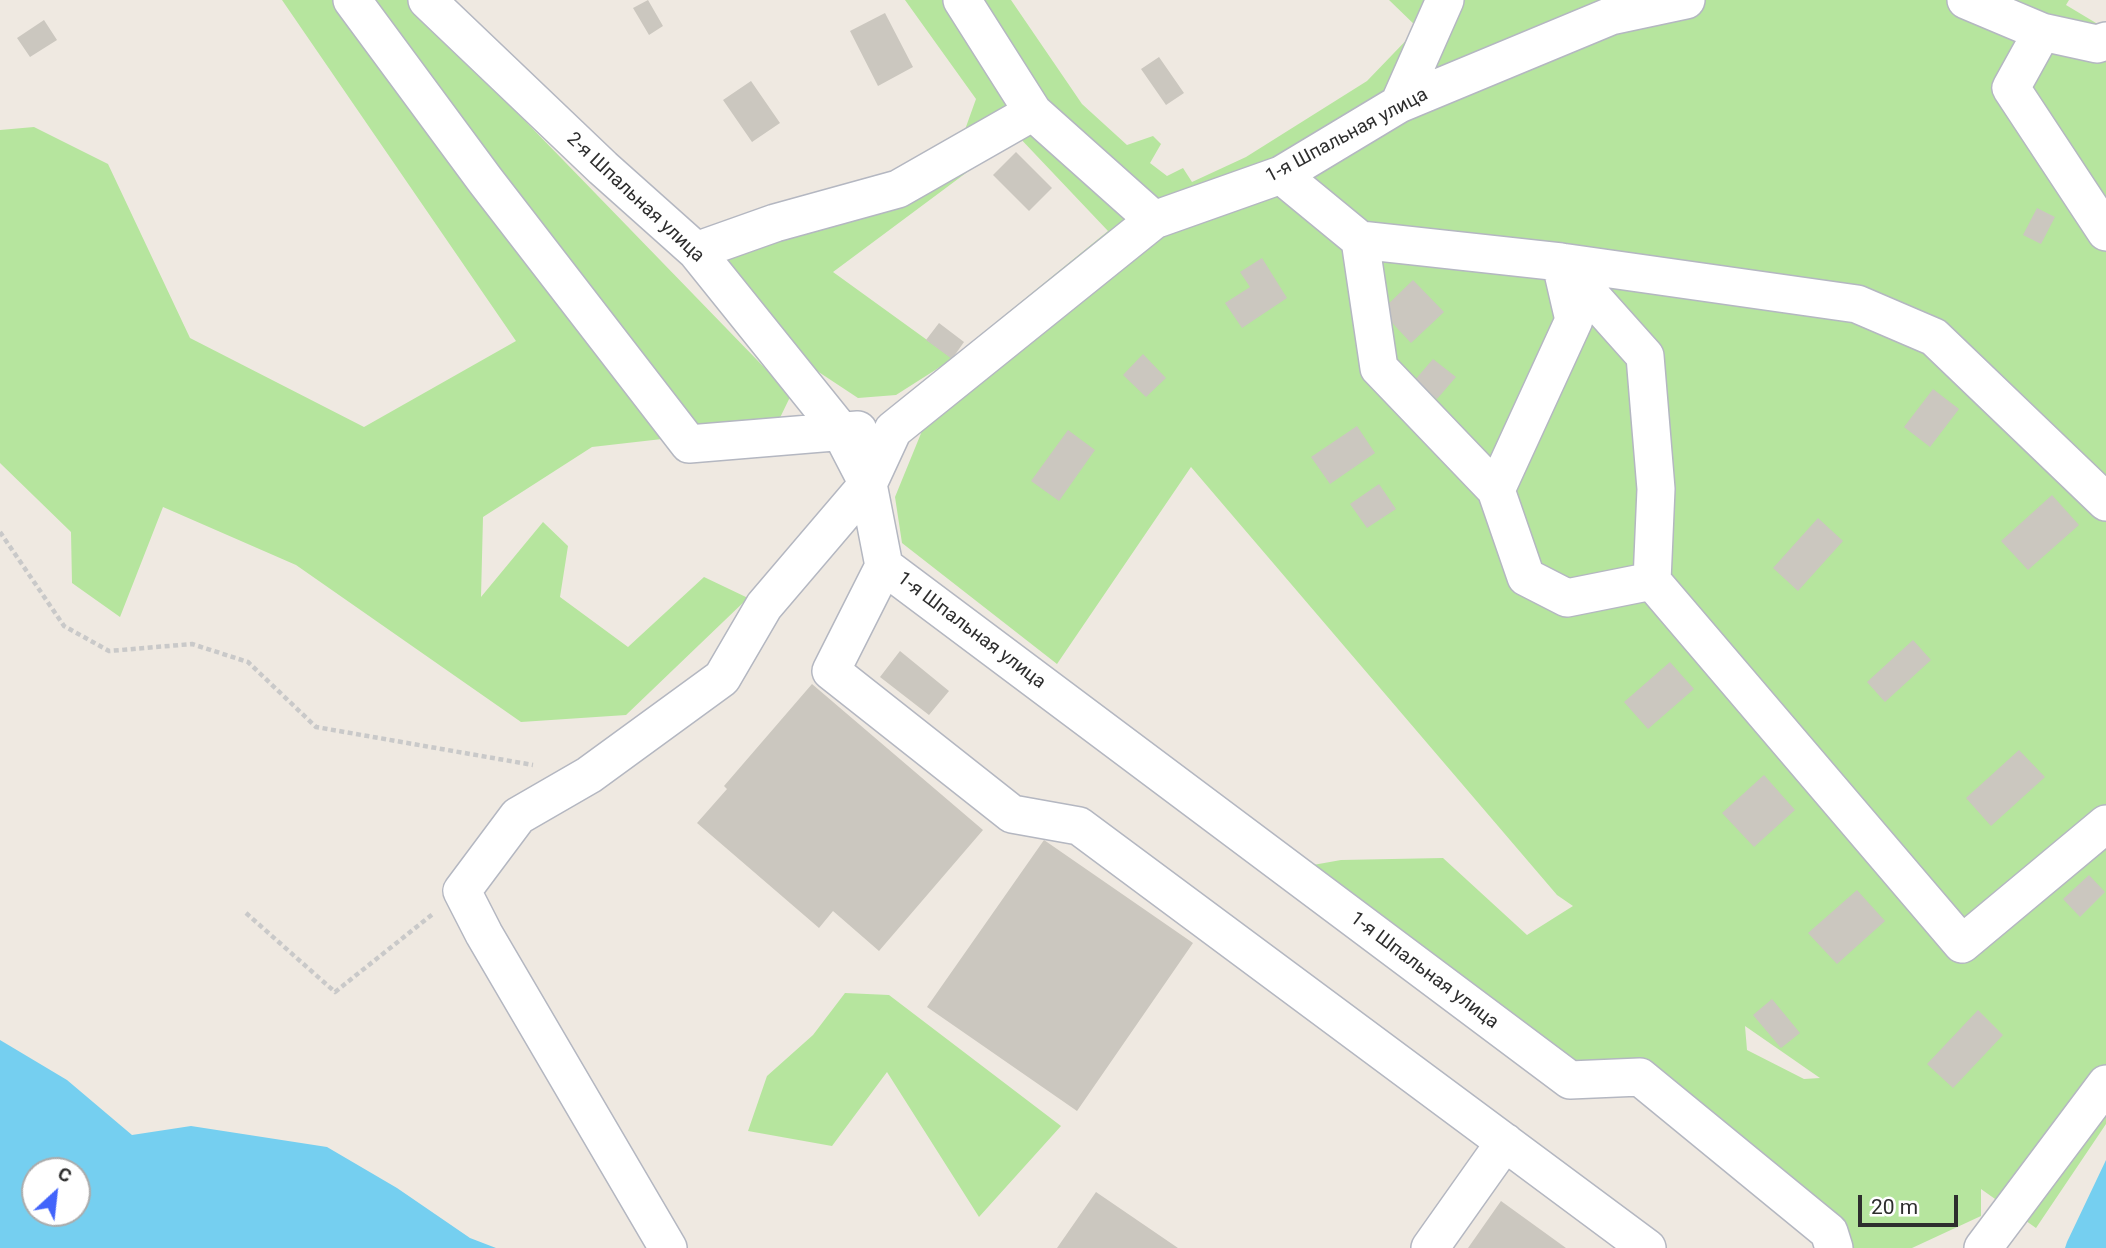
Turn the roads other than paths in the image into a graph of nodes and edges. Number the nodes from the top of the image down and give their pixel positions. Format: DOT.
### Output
graph roads {
  1 [pos="352,0"];
  2 [pos="427,0"];
  3 [pos="962,0"];
  4 [pos="1445,0"];
  5 [pos="1686,0"];
  6 [pos="1966,0"];
  7 [pos="2042,32"];
  8 [pos="2106,41"];
  9 [pos="1399,104"];
  10 [pos="1033,112"];
  11 [pos="1281,174"];
  12 [pos="1154,220"];
  13 [pos="2106,232"];
  14 [pos="1360,240"];
  15 [pos="696,251"];
  16 [pos="1561,262"];
  17 [pos="840,430"];
  18 [pos="893,430"];
  19 [pos="868,484"];
  20 [pos="1496,490"];
  21 [pos="2106,502"];
  22 [pos="884,566"];
  23 [pos="1652,581"];
  24 [pos="2106,824"];
  25 [pos="2106,1084"];
  26 [pos="1505,1142"];
  27 [pos="668,1248"];
  28 [pos="1430,1248"];
  29 [pos="1647,1248"];
  30 [pos="1834,1248"];
  31 [pos="1983,1248"];
  1 -- 17 [label="street"];
  2 -- 15 [label="street, 2-я Шпальная улица"];
  3 -- 10 [label="street"];
  4 -- 9 [label="street"];
  5 -- 9 [label="street, 1-я Шпальная улица"];
  6 -- 7 [label="street"];
  7 -- 8 [label="street"];
  7 -- 13 [label="street"];
  9 -- 11 [label="street, 1-я Шпальная улица"];
  10 -- 12 [label="street"];
  10 -- 15 [label="street"];
  11 -- 12 [label="street, 1-я Шпальная улица"];
  11 -- 14 [label="street"];
  12 -- 18 [label="street, 1-я Шпальная улица"];
  14 -- 16 [label="street"];
  14 -- 20 [label="street"];
  15 -- 17 [label="street, 2-я Шпальная улица"];
  16 -- 20 [label="street"];
  16 -- 21 [label="street"];
  16 -- 23 [label="street"];
  17 -- 18 [label="street"];
  17 -- 19 [label="street, 2-я Шпальная улица"];
  18 -- 19 [label="street, 1-я Шпальная улица"];
  19 -- 22 [label="street, 1-я Шпальная улица"];
  19 -- 27 [label="street"];
  20 -- 23 [label="street"];
  22 -- 26 [label="street"];
  22 -- 30 [label="street, 1-я Шпальная улица"];
  23 -- 24 [label="street"];
  25 -- 31 [label="street"];
  26 -- 28 [label="street"];
  26 -- 29 [label="street"];
}
